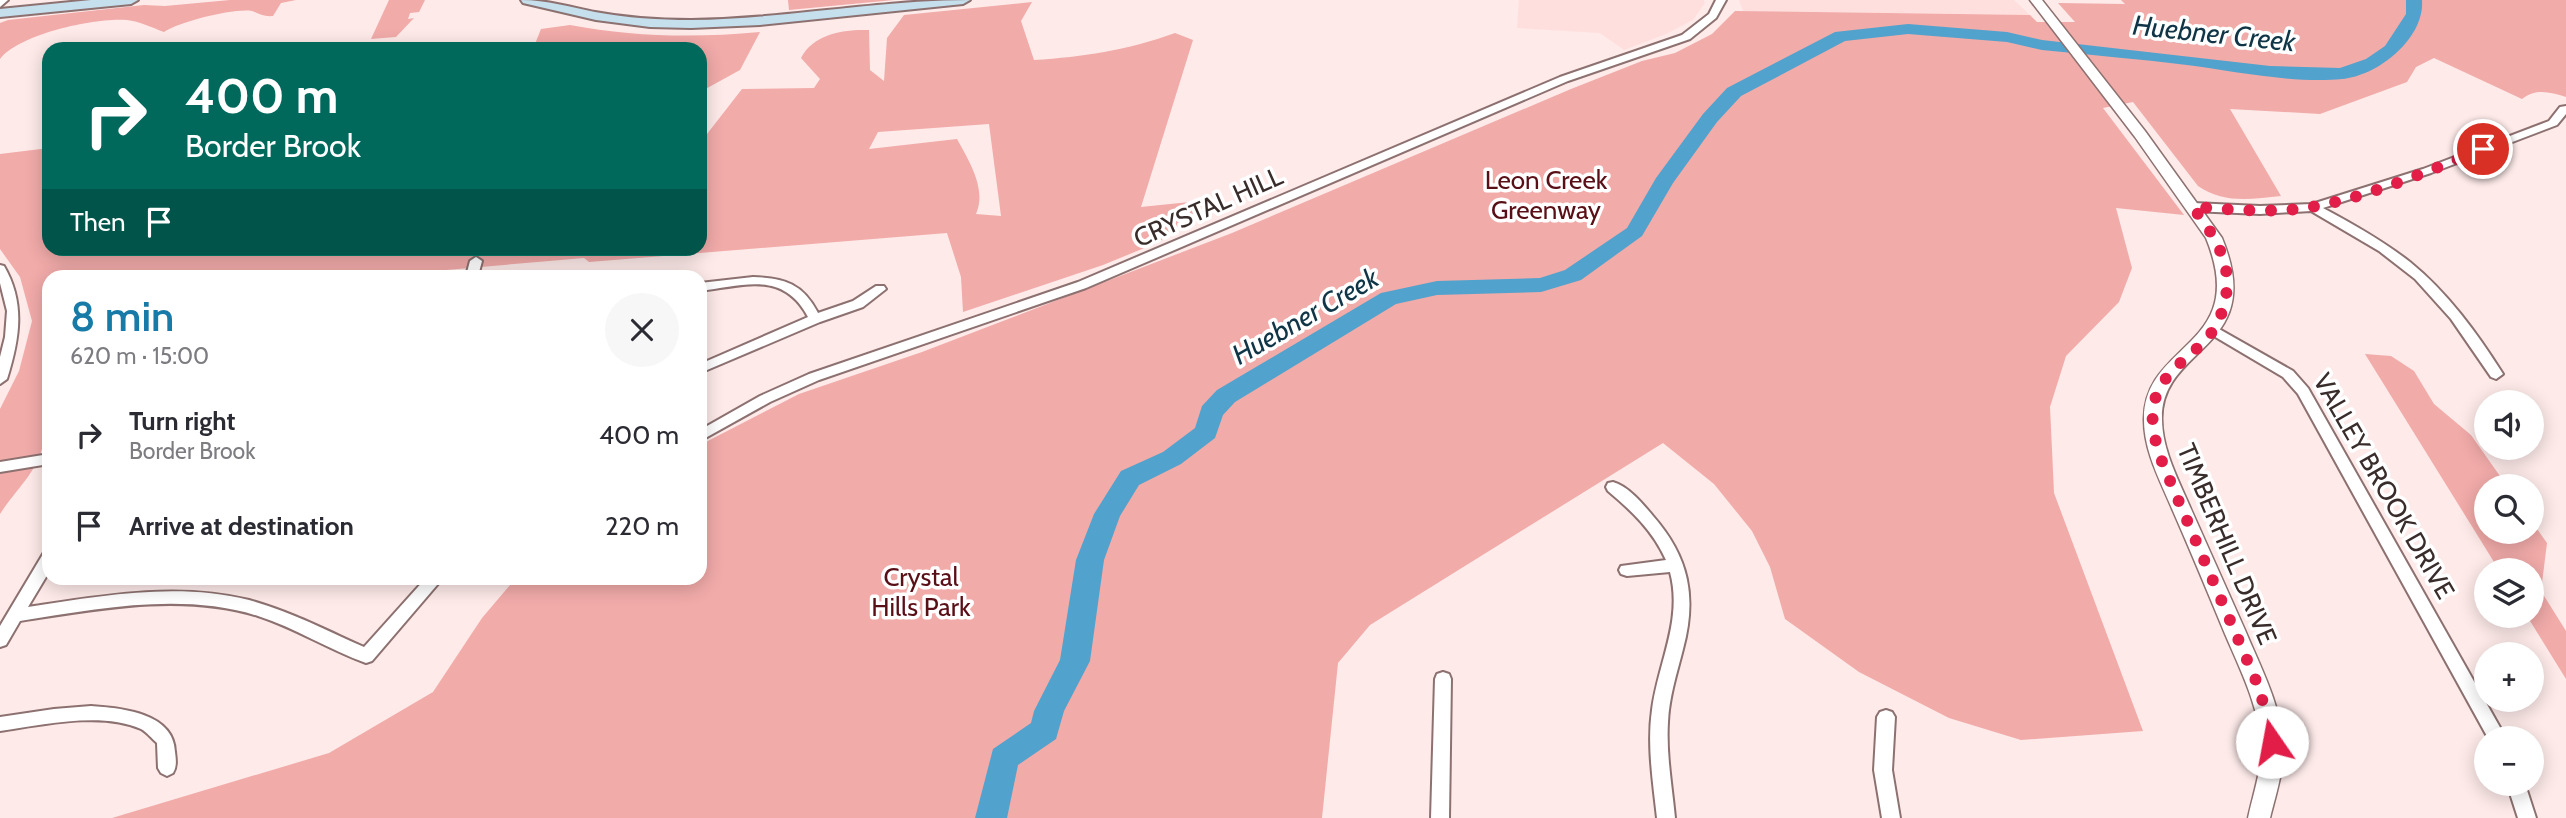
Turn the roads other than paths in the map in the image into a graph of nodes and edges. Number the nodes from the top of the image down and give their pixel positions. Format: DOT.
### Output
graph roads {
  1 [pos="131,0"];
  2 [pos="528,0"];
  3 [pos="962,0"];
  4 [pos="1721,0"];
  5 [pos="2036,0"];
  6 [pos="0,13"];
  7 [pos="2564,109"];
  8 [pos="2193,207"];
  9 [pos="2313,207"];
  10 [pos="476,261"];
  11 [pos="0,270"];
  12 [pos="474,270"];
  13 [pos="707,286"];
  14 [pos="880,289"];
  15 [pos="815,319"];
  16 [pos="2212,329"];
  17 [pos="707,366"];
  18 [pos="2496,374"];
  19 [pos="0,379"];
  20 [pos="707,432"];
  21 [pos="42,460"];
  22 [pos="0,467"];
  23 [pos="1613,487"];
  24 [pos="1676,565"];
  25 [pos="42,569"];
  26 [pos="1627,570"];
  27 [pos="429,585"];
  28 [pos="14,615"];
  29 [pos="0,640"];
  30 [pos="1443,679"];
  31 [pos="1886,717"];
  32 [pos="0,724"];
  33 [pos="2490,726"];
  34 [pos="167,768"];
  35 [pos="2520,796"];
  36 [pos="1440,818"];
  37 [pos="1666,818"];
  38 [pos="1891,818"];
  39 [pos="2259,818"];
  40 [pos="2527,818"];
  1 -- 6 [label="main road"];
  2 -- 3 [label="main road"];
  4 -- 20 [label="street, CRYSTAL HILL"];
  5 -- 8 [label="street, TIMBERHILL DRIVE"];
  7 -- 9 [label="street"];
  8 -- 9 [label="street"];
  8 -- 16 [label="street, TIMBERHILL DRIVE"];
  9 -- 18 [label="street"];
  10 -- 12 [label="street"];
  11 -- 19 [label="street"];
  13 -- 15 [label="street"];
  14 -- 15 [label="street"];
  15 -- 17 [label="street"];
  16 -- 33 [label="street, VALLEY BROOK DRIVE"];
  16 -- 39 [label="street, TIMBERHILL DRIVE"];
  21 -- 22 [label="street"];
  23 -- 24 [label="street"];
  24 -- 26 [label="street"];
  24 -- 37 [label="street"];
  25 -- 28 [label="street"];
  27 -- 28 [label="street"];
  28 -- 29 [label="street"];
  30 -- 36 [label="street"];
  31 -- 38 [label="street"];
  32 -- 34 [label="street"];
  35 -- 40 [label="street"];
}
